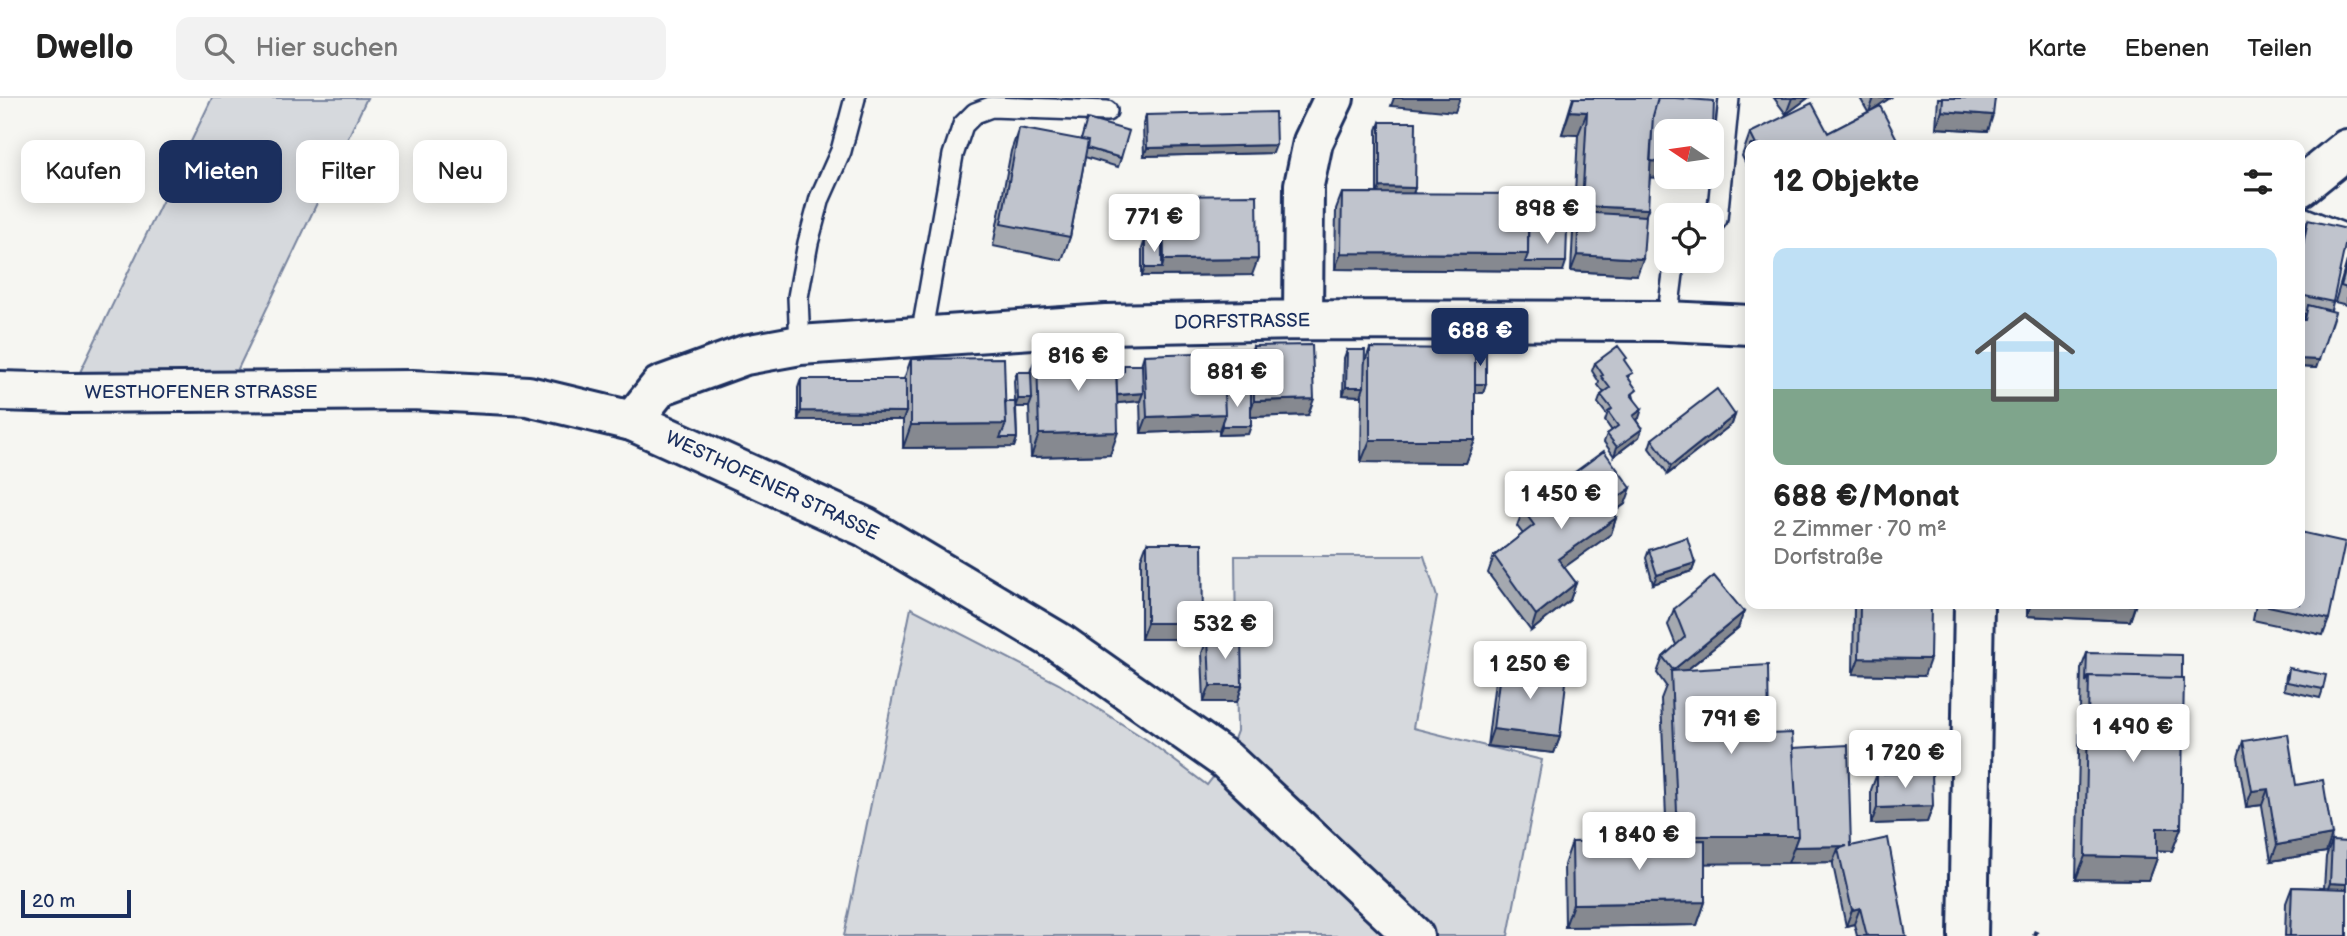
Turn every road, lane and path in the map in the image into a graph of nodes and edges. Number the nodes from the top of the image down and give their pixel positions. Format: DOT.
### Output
graph roads {
  1 [pos="855,98"];
  2 [pos="1334,98"];
  3 [pos="1729,98"];
  4 [pos="1107,111"];
  5 [pos="2347,149"];
  6 [pos="2305,183"];
  7 [pos="1719,203"];
  8 [pos="2305,218"];
  9 [pos="2347,235"];
  10 [pos="1673,273"];
  11 [pos="1303,320"];
  12 [pos="1667,321"];
  13 [pos="1745,325"];
  14 [pos="921,335"];
  15 [pos="800,345"];
  16 [pos="0,391"];
  17 [pos="632,421"];
  18 [pos="1974,609"];
  19 [pos="2034,932"];
  20 [pos="1414,936"];
  21 [pos="1969,936"];
  22 [pos="2042,936"];
  1 -- 15 [label="lane"];
  2 -- 11 [label="street"];
  3 -- 7 [label="lane"];
  4 -- 14 [label="lane"];
  5 -- 6 [label="street"];
  8 -- 9 [label="lane"];
  10 -- 12 [label="lane"];
  11 -- 12 [label="street, DORFSTRASSE"];
  11 -- 14 [label="street, DORFSTRASSE"];
  12 -- 13 [label="street, DORFSTRASSE"];
  14 -- 15 [label="street, DORFSTRASSE"];
  15 -- 17 [label="street, DORFSTRASSE"];
  16 -- 17 [label="street, WESTHOFENER STRASSE"];
  17 -- 20 [label="street, WESTHOFENER STRASSE"];
  18 -- 21 [label="street"];
  19 -- 22 [label="path"];
}
